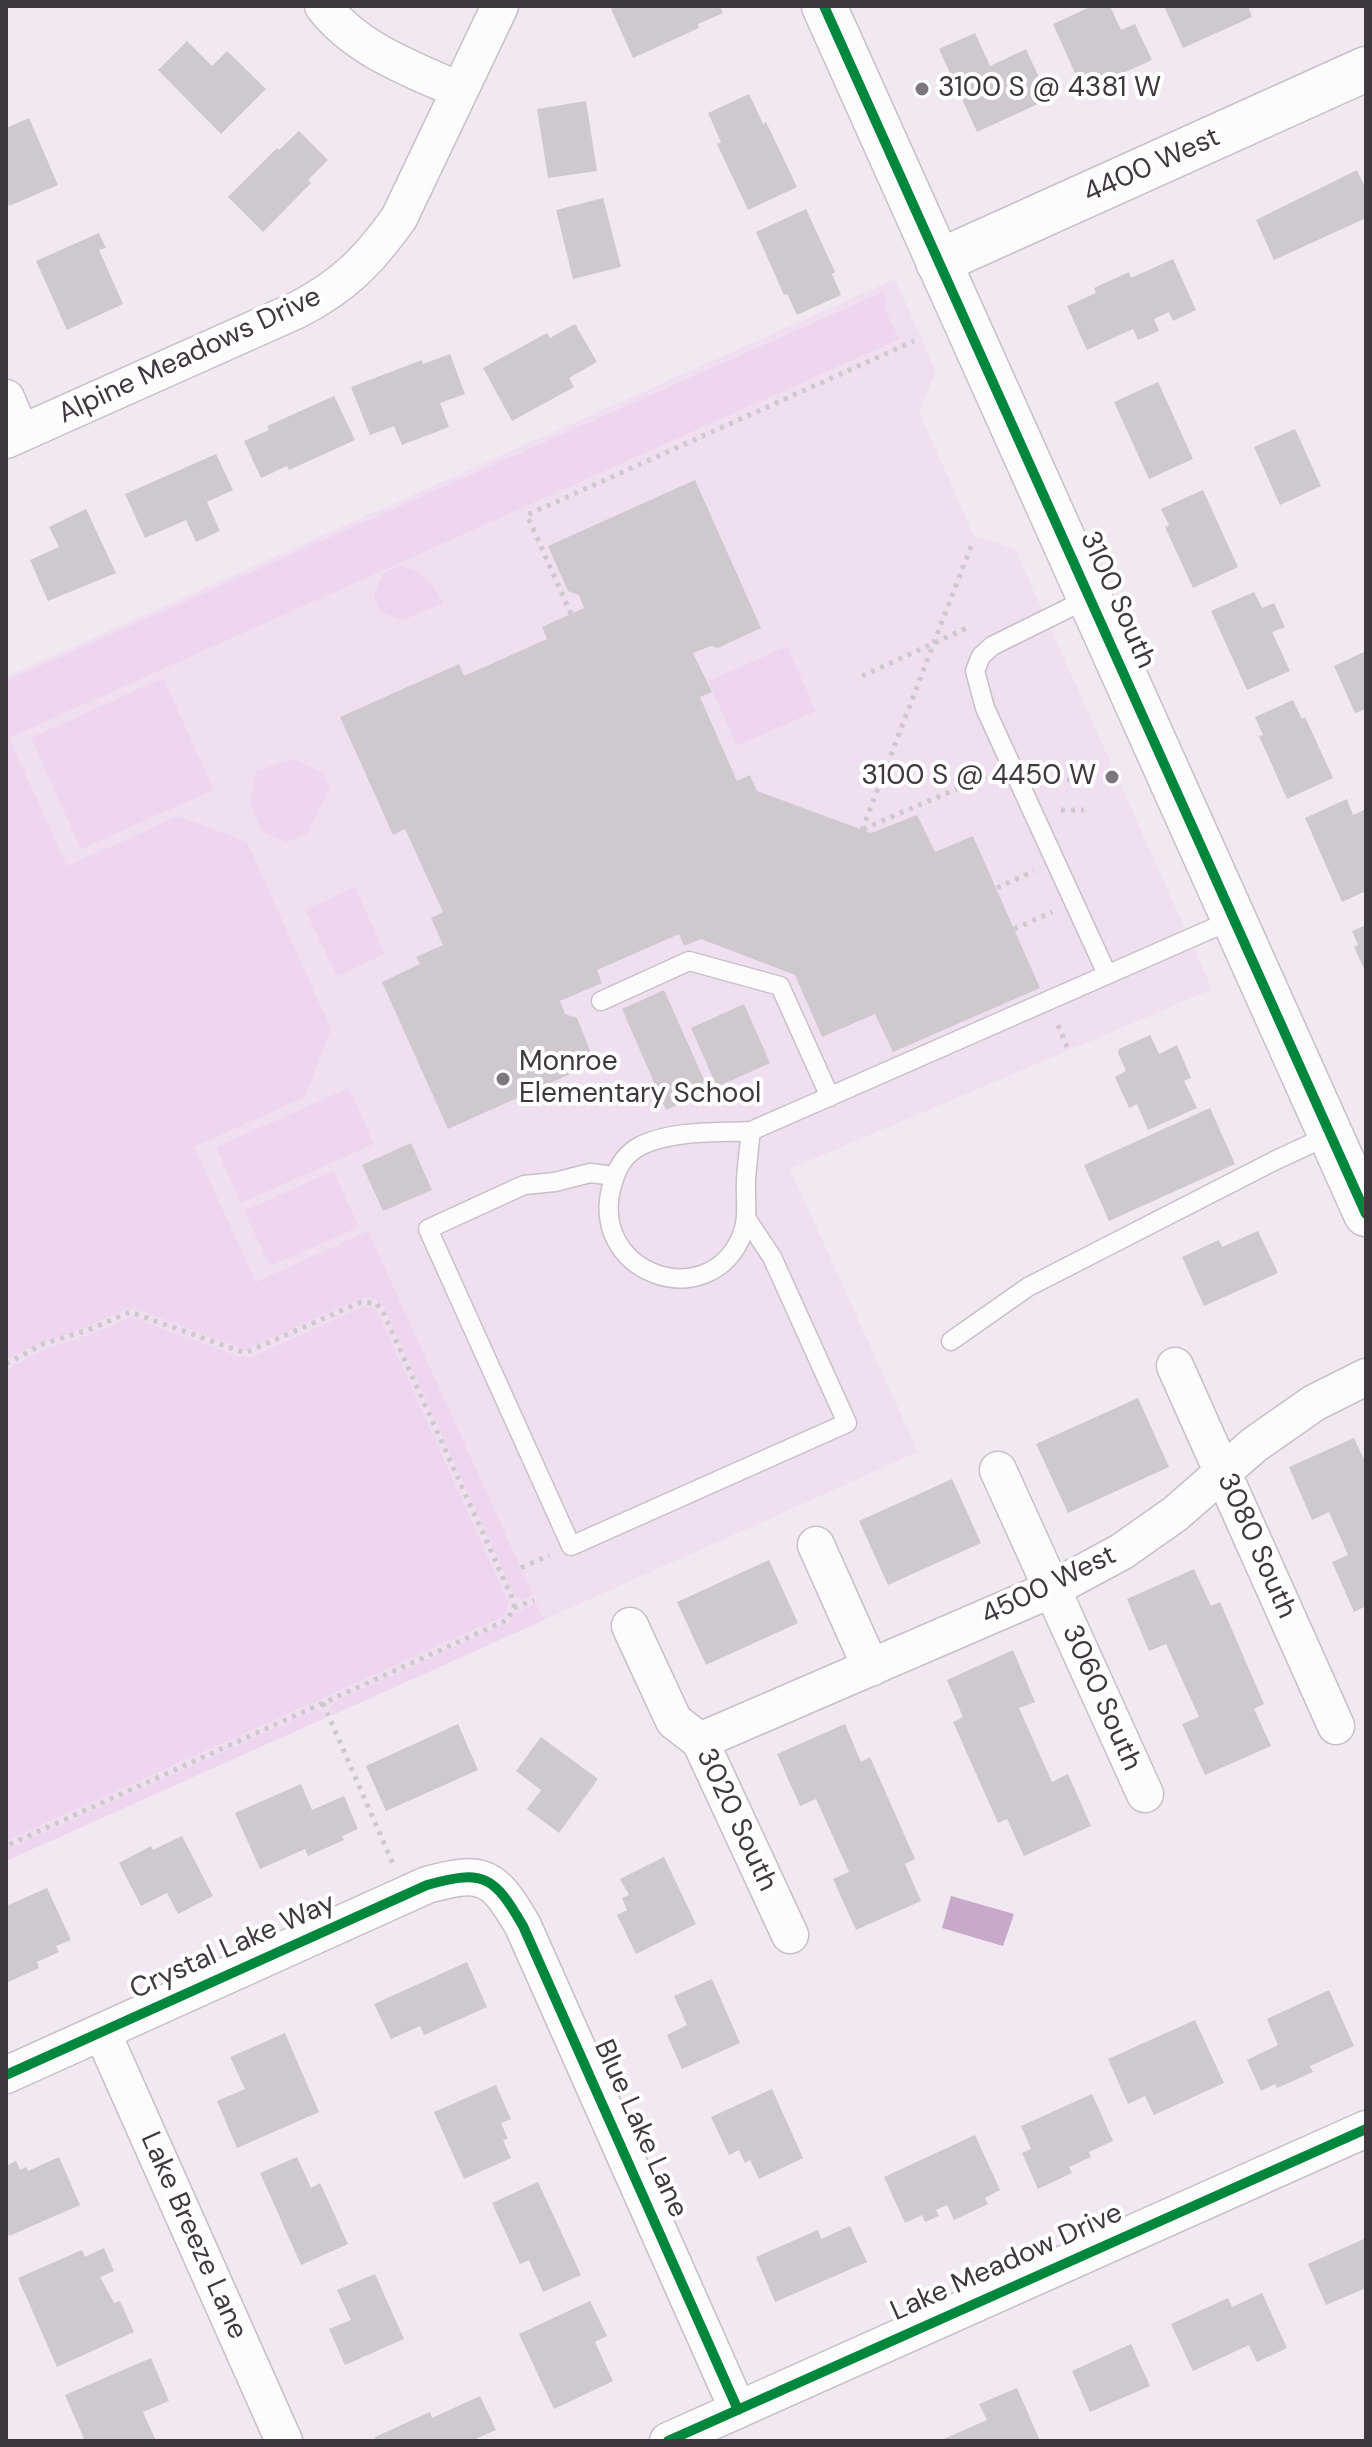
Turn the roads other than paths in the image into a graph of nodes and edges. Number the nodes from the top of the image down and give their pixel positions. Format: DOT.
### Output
graph roads {
  1 [pos="323,6"];
  2 [pos="500,6"];
  3 [pos="824,6"];
  4 [pos="1366,69"];
  5 [pos="458,90"];
  6 [pos="938,262"];
  7 [pos="6,398"];
  8 [pos="14,436"];
  9 [pos="1089,598"];
  10 [pos="1234,919"];
  11 [pos="1107,974"];
  12 [pos="601,1001"];
  13 [pos="830,1097"];
  14 [pos="751,1131"];
  15 [pos="1330,1135"];
  16 [pos="615,1176"];
  17 [pos="1366,1214"];
  18 [pos="746,1218"];
  19 [pos="951,1341"];
  20 [pos="1175,1366"];
  21 [pos="1366,1377"];
  22 [pos="998,1470"];
  23 [pos="1223,1473"];
  24 [pos="816,1545"];
  25 [pos="1052,1589"];
  26 [pos="630,1626"];
  27 [pos="871,1668"];
  28 [pos="1336,1726"];
  29 [pos="700,1741"];
  30 [pos="1145,1794"];
  31 [pos="483,1878"];
  32 [pos="790,1935"];
  33 [pos="102,2032"];
  34 [pos="6,2075"];
  35 [pos="1366,2129"];
  36 [pos="738,2410"];
  37 [pos="284,2441"];
  38 [pos="668,2441"];
  1 -- 5 [label="street"];
  2 -- 5 [label="street, Alpine Meadows Drive"];
  3 -- 6 [label="main road, 3100 South"];
  4 -- 6 [label="main road, 4400 West"];
  5 -- 8 [label="street, Alpine Meadows Drive"];
  6 -- 9 [label="main road, 3100 South"];
  7 -- 8 [label="street"];
  9 -- 10 [label="main road, 3100 South"];
  9 -- 11 [label="lane"];
  10 -- 11 [label="lane"];
  10 -- 15 [label="main road, 3100 South"];
  11 -- 13 [label="lane"];
  12 -- 13 [label="lane"];
  13 -- 14 [label="lane"];
  14 -- 16 [label="lane"];
  14 -- 18 [label="lane"];
  15 -- 17 [label="main road, 3100 South"];
  15 -- 19 [label="lane"];
  16 -- 18 [label="lane"];
  16 -- 18 [label="lane"];
  20 -- 23 [label="street, 3080 South"];
  21 -- 23 [label="street, 4500 West"];
  22 -- 25 [label="street, 3060 South"];
  23 -- 25 [label="street, 4500 West"];
  23 -- 28 [label="street, 3080 South"];
  24 -- 27 [label="street"];
  25 -- 27 [label="street, 4500 West"];
  25 -- 30 [label="street, 3060 South"];
  26 -- 29 [label="street, 3020 South"];
  27 -- 29 [label="street, 4500 West"];
  29 -- 32 [label="street, 3020 South"];
  31 -- 33 [label="street, Crystal Lake Way"];
  31 -- 36 [label="street, Blue Lake Lane"];
  33 -- 34 [label="street, Crystal Lake Way"];
  33 -- 37 [label="street, Lake Breeze Lane"];
  35 -- 36 [label="street, Lake Meadow Drive"];
  36 -- 38 [label="street, Lake Meadow Drive"];
}
